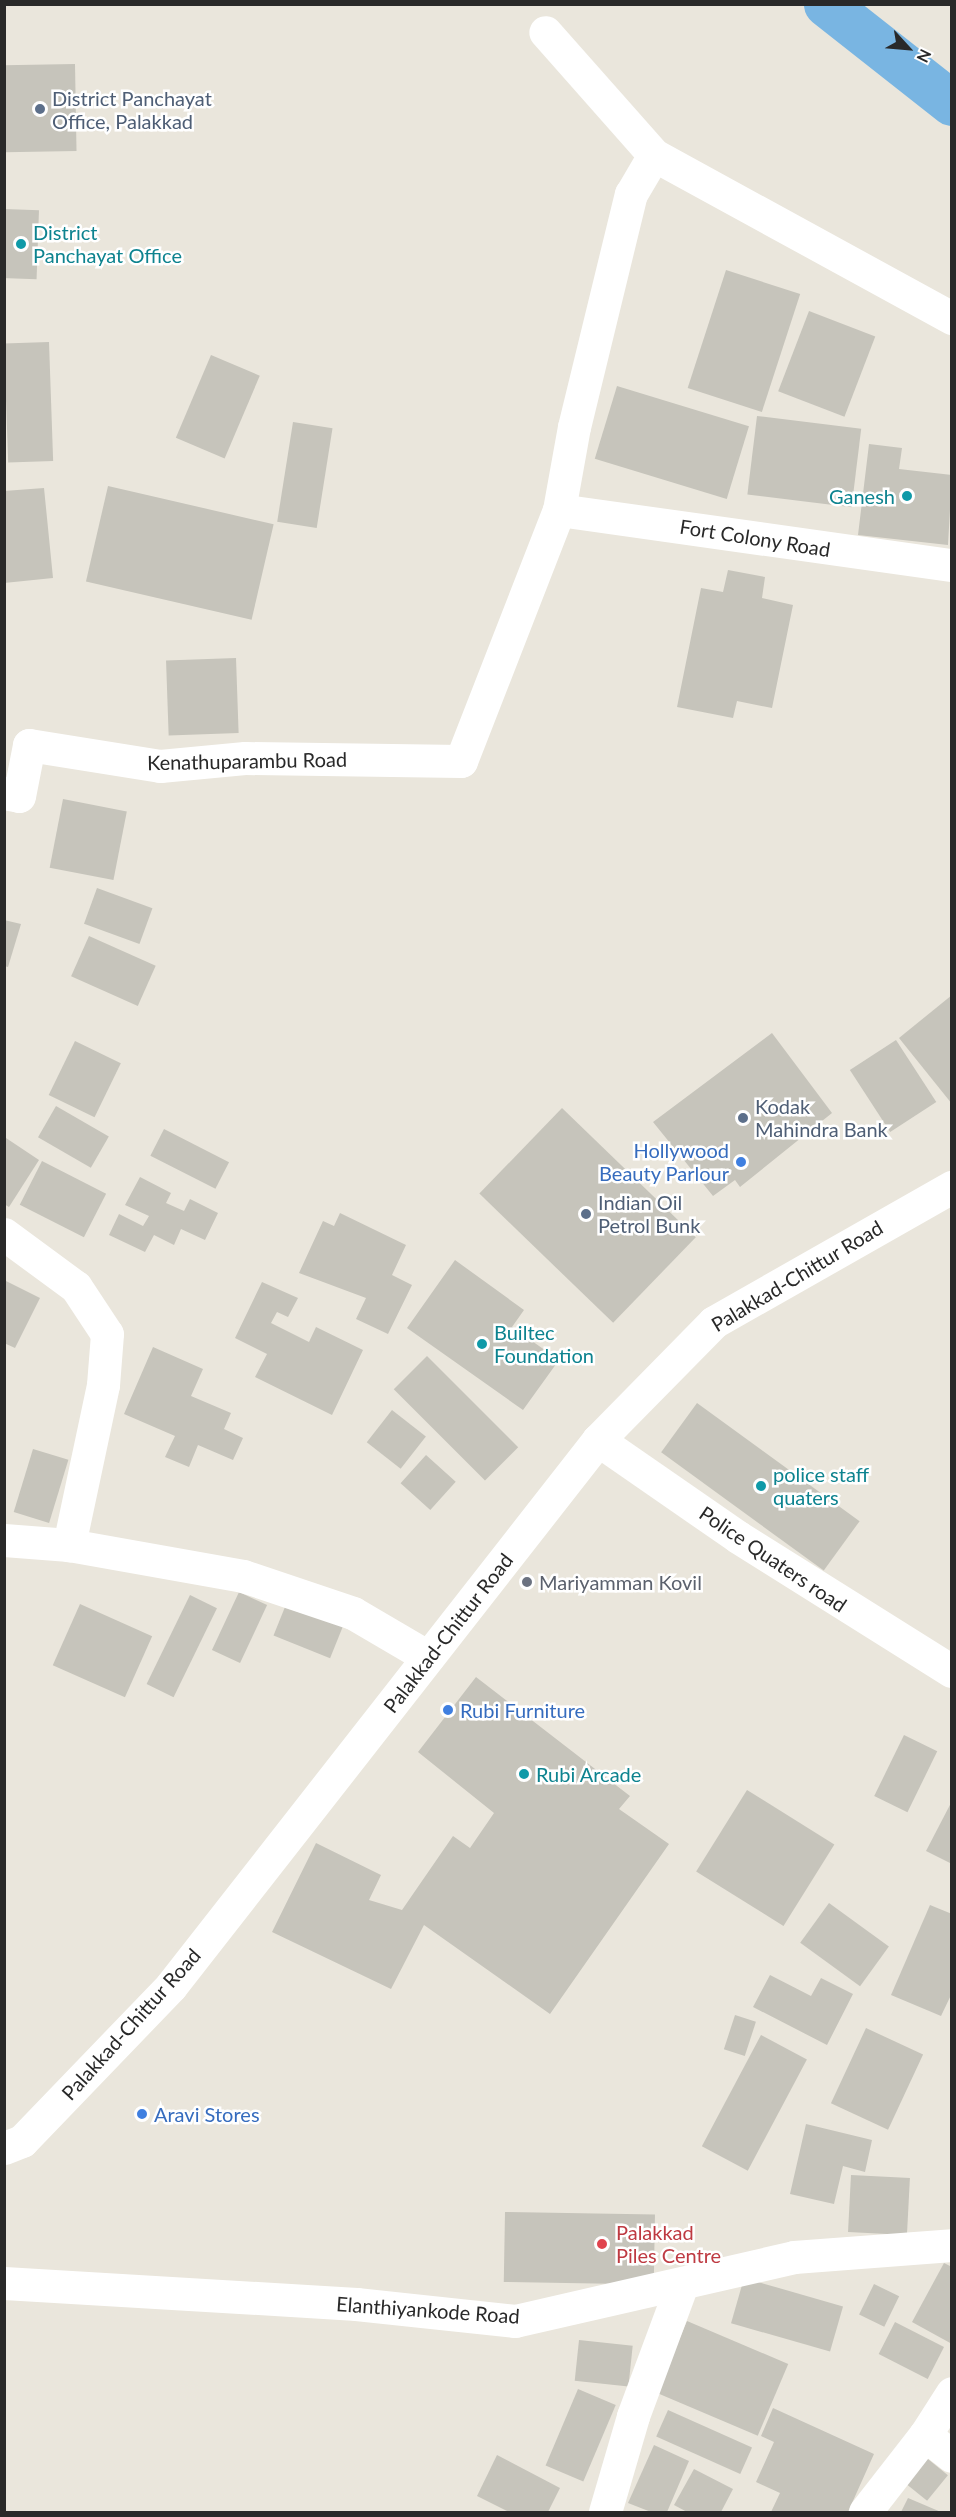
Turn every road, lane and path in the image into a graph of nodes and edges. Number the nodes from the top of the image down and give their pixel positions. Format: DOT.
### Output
graph roads {
  1 [pos="545,32"];
  2 [pos="654,155"];
  3 [pos="951,318"];
  4 [pos="559,510"];
  5 [pos="951,565"];
  6 [pos="4,794"];
  7 [pos="951,1187"];
  8 [pos="4,1234"];
  9 [pos="598,1440"];
  10 [pos="4,1540"];
  11 [pos="69,1545"];
  12 [pos="428,1657"];
  13 [pos="951,1671"];
  14 [pos="4,2148"];
  15 [pos="951,2245"];
  16 [pos="4,2283"];
  17 [pos="682,2284"];
  18 [pos="951,2393"];
  19 [pos="925,2435"];
  20 [pos="951,2456"];
  21 [pos="605,2512"];
  22 [pos="865,2512"];
  1 -- 2 [label="street"];
  2 -- 3 [label="street"];
  2 -- 4 [label="street"];
  4 -- 5 [label="street, Fort Colony Road"];
  4 -- 6 [label="street, Kenathuparambu Road"];
  7 -- 9 [label="street, Palakkad-Chittur Road"];
  8 -- 11 [label="street"];
  9 -- 12 [label="street, Palakkad-Chittur Road"];
  9 -- 13 [label="street, Police Quaters road"];
  10 -- 11 [label="street"];
  11 -- 12 [label="street"];
  12 -- 14 [label="street, Palakkad-Chittur Road"];
  15 -- 17 [label="street, Elanthiyankode Road"];
  16 -- 17 [label="street, Elanthiyankode Road"];
  17 -- 21 [label="street"];
  18 -- 19 [label="street"];
  19 -- 20 [label="street"];
  19 -- 22 [label="street"];
}
